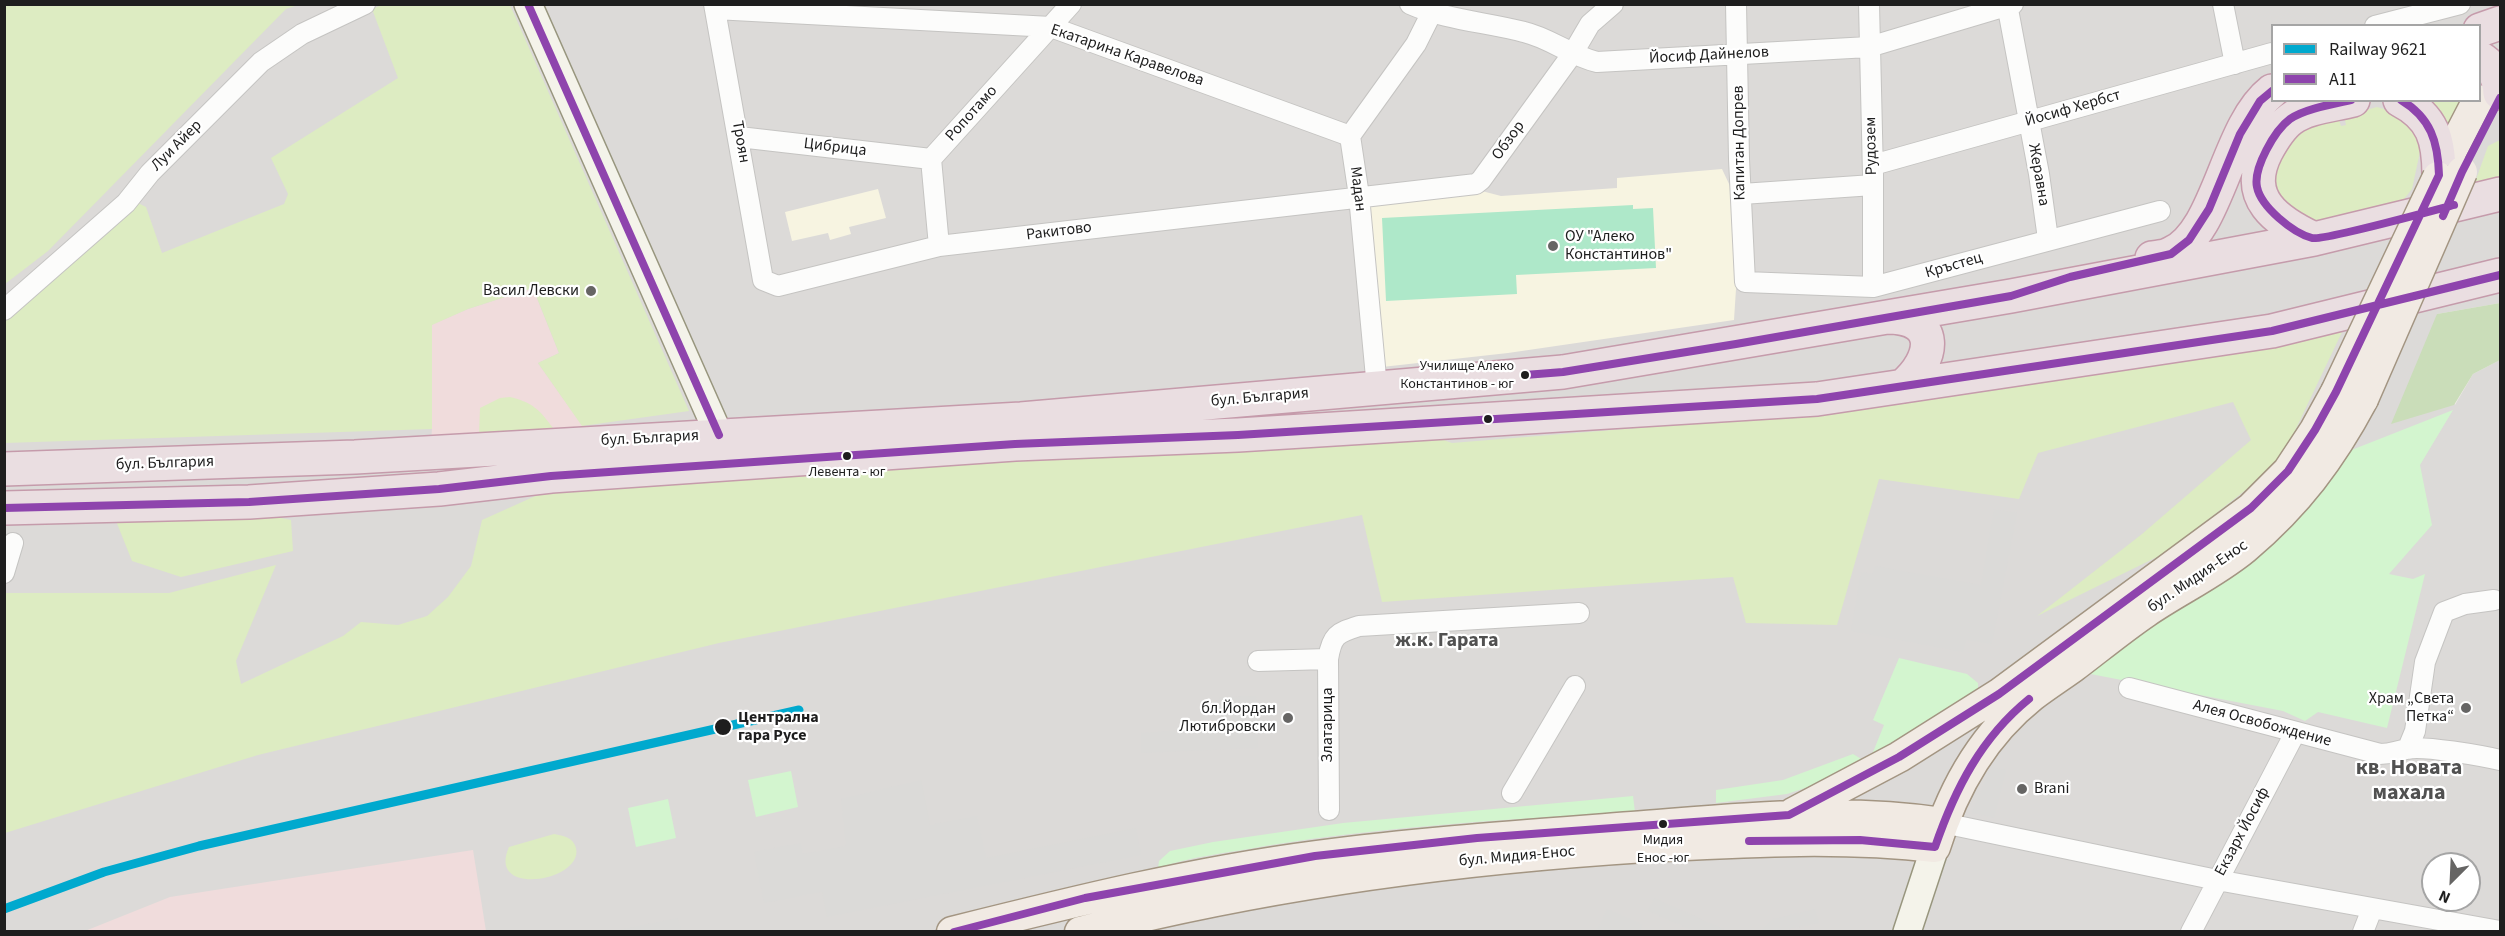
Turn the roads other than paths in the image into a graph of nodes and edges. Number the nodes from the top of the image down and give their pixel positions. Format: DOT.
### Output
graph roads {
  1 [pos="365,4"];
  2 [pos="528,4"];
  3 [pos="1071,4"];
  4 [pos="1410,4"];
  5 [pos="1613,4"];
  6 [pos="1736,4"];
  7 [pos="1869,4"];
  8 [pos="2223,4"];
  9 [pos="2460,4"];
  10 [pos="2009,5"];
  11 [pos="715,7"];
  12 [pos="1459,11"];
  13 [pos="1431,14"];
  14 [pos="2500,23"];
  15 [pos="2383,24"];
  16 [pos="1051,27"];
  17 [pos="2481,30"];
  18 [pos="1869,47"];
  19 [pos="1573,53"];
  20 [pos="2271,53"];
  21 [pos="1738,55"];
  22 [pos="2235,64"];
  23 [pos="2490,80"];
  24 [pos="2271,93"];
  25 [pos="2481,101"];
  26 [pos="2344,102"];
  27 [pos="2404,102"];
  28 [pos="2481,102"];
  29 [pos="2028,121"];
  30 [pos="739,136"];
  31 [pos="1350,136"];
  32 [pos="931,159"];
  33 [pos="1873,165"];
  34 [pos="2451,173"];
  35 [pos="1873,185"];
  36 [pos="1742,194"];
  37 [pos="2500,194"];
  38 [pos="1359,196"];
  39 [pos="2160,211"];
  40 [pos="2314,239"];
  41 [pos="2049,240"];
  42 [pos="939,246"];
  43 [pos="2500,275"];
  44 [pos="763,280"];
  45 [pos="1744,282"];
  46 [pos="1873,287"];
  47 [pos="2011,296"];
  48 [pos="1948,306"];
  49 [pos="4,310"];
  50 [pos="1888,317"];
  51 [pos="1960,378"];
  52 [pos="1903,386"];
  53 [pos="1377,388"];
  54 [pos="2349,395"];
  55 [pos="719,435"];
  56 [pos="4,469"];
  57 [pos="4,508"];
  58 [pos="13,543"];
  59 [pos="4,573"];
  60 [pos="2498,598"];
  61 [pos="1579,613"];
  62 [pos="1330,650"];
  63 [pos="1258,661"];
  64 [pos="1575,686"];
  65 [pos="2129,688"];
  66 [pos="2295,733"];
  67 [pos="2408,748"];
  68 [pos="2500,760"];
  69 [pos="1512,794"];
  70 [pos="1329,810"];
  71 [pos="1789,815"];
  72 [pos="1939,835"];
  73 [pos="2217,880"];
  74 [pos="1085,898"];
  75 [pos="2372,909"];
  76 [pos="2500,931"];
  77 [pos="952,932"];
  78 [pos="1003,932"];
  79 [pos="1080,932"];
  80 [pos="1907,932"];
  81 [pos="2191,932"];
  82 [pos="2363,932"];
  1 -- 49 [label="street, Луи Айер"];
  2 -- 55 [label="main road"];
  3 -- 16 [label="street, Ропотамо"];
  4 -- 13 [label="street, Йосиф Дайнелов"];
  5 -- 19 [label="street, Обзор"];
  6 -- 21 [label="street, Капитан Допрев"];
  7 -- 18 [label="street, Рудозем"];
  8 -- 22 [label="street"];
  9 -- 15 [label="street"];
  10 -- 18 [label="street, Йосиф Дайнелов"];
  10 -- 29 [label="street, Жеравна"];
  11 -- 16 [label="street, Екатарина Каравелова"];
  11 -- 30 [label="street, Троян"];
  12 -- 13 [label="street, Йосиф Дайнелов"];
  12 -- 19 [label="street, Йосиф Дайнелов"];
  13 -- 31 [label="street"];
  14 -- 17 [label="highway"];
  16 -- 31 [label="street, Екатарина Каравелова"];
  16 -- 32 [label="street, Ропотамо"];
  18 -- 21 [label="street, Йосиф Дайнелов"];
  18 -- 33 [label="street, Рудозем"];
  19 -- 21 [label="street, Йосиф Дайнелов"];
  19 -- 38 [label="street, Обзор"];
  20 -- 22 [label="street, Йосиф Хербст"];
  21 -- 36 [label="street, Капитан Допрев"];
  22 -- 29 [label="street, Йосиф Хербст"];
  23 -- 25 [label="main road, бул. Мидия-Енос"];
  24 -- 47 [label="highway"];
  26 -- 40 [label="highway"];
  27 -- 34 [label="highway"];
  28 -- 34 [label="main road, бул. Мидия-Енос"];
  29 -- 33 [label="street, Йосиф Хербст"];
  29 -- 41 [label="street, Жеравна"];
  30 -- 32 [label="street, Цибрица"];
  30 -- 44 [label="street, Троян"];
  31 -- 38 [label="street, Мадан"];
  32 -- 42 [label="street"];
  33 -- 35 [label="street, Рудозем"];
  34 -- 54 [label="main road, бул. Мидия-Енос, bridge"];
  35 -- 36 [label="street"];
  35 -- 46 [label="street, Рудозем"];
  36 -- 45 [label="street, Капитан Допрев"];
  37 -- 40 [label="highway, бул. България"];
  38 -- 42 [label="street, Ракитово"];
  38 -- 53 [label="street, Мадан"];
  39 -- 41 [label="street, Кръстец"];
  40 -- 47 [label="highway, бул. България"];
  41 -- 46 [label="street, Кръстец"];
  42 -- 44 [label="street, Ракитово"];
  43 -- 51 [label="highway, бул. България"];
  45 -- 46 [label="street, Кръстец"];
  47 -- 48 [label="highway, бул. България"];
  48 -- 50 [label="highway, бул. България"];
  48 -- 51 [label="highway"];
  50 -- 52 [label="highway"];
  50 -- 53 [label="highway, бул. България"];
  51 -- 52 [label="highway, бул. България"];
  52 -- 57 [label="highway, бул. България"];
  53 -- 55 [label="highway, бул. България"];
  54 -- 71 [label="main road, бул. Мидия-Енос"];
  54 -- 72 [label="main road, бул. Мидия-Енос"];
  55 -- 56 [label="highway, бул. България"];
  58 -- 59 [label="street"];
  60 -- 67 [label="street"];
  61 -- 62 [label="street"];
  62 -- 63 [label="street"];
  62 -- 70 [label="street, Златарица"];
  64 -- 69 [label="street"];
  65 -- 66 [label="street, Алея Освобождение"];
  66 -- 67 [label="street, Алея Освобождение"];
  66 -- 73 [label="street, Екзарх Йосиф"];
  67 -- 68 [label="street, Алея Освобождение"];
  71 -- 72 [label="main road, бул. Мидия-Енос"];
  71 -- 74 [label="main road, бул. Мидия-Енос"];
  72 -- 73 [label="street, бул. Мидия-Енос"];
  72 -- 79 [label="main road, бул. Мидия-Енос"];
  72 -- 80 [label="main road"];
  73 -- 75 [label="street, бул. Мидия-Енос"];
  73 -- 81 [label="street, Екзарх Йосиф"];
  74 -- 77 [label="main road, бул. Мидия-Енос"];
  74 -- 78 [label="main road"];
  75 -- 76 [label="street, бул. Мидия-Енос"];
  75 -- 82 [label="street"];
}
